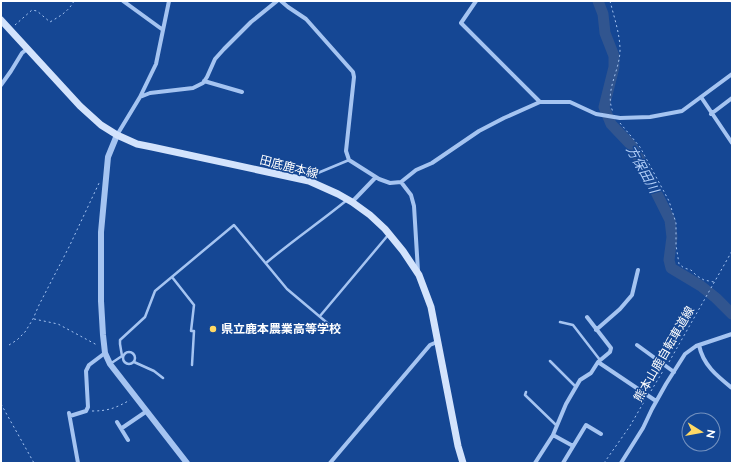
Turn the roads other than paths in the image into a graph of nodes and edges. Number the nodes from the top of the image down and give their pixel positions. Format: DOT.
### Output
graph roads {
  1 [pos="123,1"];
  2 [pos="169,1"];
  3 [pos="276,1"];
  4 [pos="281,1"];
  5 [pos="476,1"];
  6 [pos="1,20"];
  7 [pos="163,30"];
  8 [pos="27,49"];
  9 [pos="732,74"];
  10 [pos="204,81"];
  11 [pos="1,85"];
  12 [pos="242,92"];
  13 [pos="140,97"];
  14 [pos="701,97"];
  15 [pos="732,98"];
  16 [pos="540,102"];
  17 [pos="712,114"];
  18 [pos="118,135"];
  19 [pos="732,143"];
  20 [pos="349,160"];
  21 [pos="376,177"];
  22 [pos="309,181"];
  23 [pos="401,182"];
  24 [pos="349,200"];
  25 [pos="389,234"];
  26 [pos="266,263"];
  27 [pos="638,270"];
  28 [pos="418,275"];
  29 [pos="172,277"];
  30 [pos="320,316"];
  31 [pos="587,318"];
  32 [pos="560,322"];
  33 [pos="596,330"];
  34 [pos="338,332"];
  35 [pos="732,334"];
  36 [pos="437,342"];
  37 [pos="637,345"];
  38 [pos="699,345"];
  39 [pos="105,351"];
  40 [pos="122,356"];
  41 [pos="550,361"];
  42 [pos="599,361"];
  43 [pos="134,362"];
  44 [pos="110,364"];
  45 [pos="192,365"];
  46 [pos="674,372"];
  47 [pos="163,378"];
  48 [pos="576,387"];
  49 [pos="732,388"];
  50 [pos="526,392"];
  51 [pos="656,401"];
  52 [pos="147,412"];
  53 [pos="117,422"];
  54 [pos="556,425"];
  55 [pos="122,428"];
  56 [pos="601,434"];
  57 [pos="553,435"];
  58 [pos="128,440"];
  59 [pos="573,446"];
  60 [pos="78,463"];
  61 [pos="187,463"];
  62 [pos="330,463"];
  63 [pos="463,463"];
  64 [pos="536,463"];
  65 [pos="563,463"];
  66 [pos="621,463"];
  1 -- 7 [label="street"];
  2 -- 7 [label="street"];
  3 -- 10 [label="street"];
  4 -- 20 [label="street"];
  5 -- 16 [label="street"];
  6 -- 8 [label="main road, 田底鹿本線"];
  7 -- 13 [label="street"];
  8 -- 11 [label="street"];
  8 -- 18 [label="main road, 田底鹿本線"];
  9 -- 14 [label="street"];
  10 -- 12 [label="street"];
  10 -- 13 [label="street"];
  13 -- 18 [label="street"];
  14 -- 16 [label="street"];
  14 -- 17 [label="street"];
  15 -- 17 [label="street"];
  16 -- 23 [label="street"];
  17 -- 19 [label="street"];
  18 -- 22 [label="main road, 田底鹿本線"];
  18 -- 39 [label="street"];
  20 -- 21 [label="street"];
  20 -- 22 [label="lane"];
  21 -- 23 [label="street"];
  21 -- 24 [label="street"];
  22 -- 24 [label="main road, 田底鹿本線"];
  23 -- 28 [label="street"];
  24 -- 25 [label="main road, 田底鹿本線"];
  24 -- 26 [label="lane"];
  25 -- 28 [label="main road, 田底鹿本線"];
  25 -- 30 [label="lane"];
  26 -- 29 [label="lane"];
  26 -- 30 [label="lane"];
  27 -- 33 [label="street"];
  28 -- 36 [label="main road, 田底鹿本線"];
  29 -- 40 [label="lane"];
  29 -- 45 [label="lane"];
  30 -- 34 [label="lane"];
  31 -- 33 [label="street"];
  32 -- 42 [label="lane"];
  33 -- 42 [label="street"];
  35 -- 38 [label="street"];
  36 -- 62 [label="street"];
  36 -- 63 [label="main road, 田底鹿本線"];
  37 -- 46 [label="street"];
  38 -- 46 [label="street"];
  38 -- 49 [label="street"];
  39 -- 44 [label="street"];
  39 -- 60 [label="street"];
  40 -- 43 [label="lane"];
  40 -- 43 [label="lane"];
  40 -- 44 [label="lane"];
  41 -- 48 [label="lane"];
  42 -- 48 [label="street"];
  42 -- 51 [label="street"];
  43 -- 47 [label="lane"];
  44 -- 52 [label="street"];
  46 -- 51 [label="street"];
  48 -- 54 [label="street"];
  50 -- 54 [label="lane"];
  51 -- 66 [label="street"];
  52 -- 55 [label="street"];
  52 -- 61 [label="street"];
  53 -- 55 [label="street"];
  54 -- 57 [label="street"];
  55 -- 58 [label="street"];
  56 -- 59 [label="street"];
  57 -- 59 [label="street"];
  57 -- 64 [label="street"];
  59 -- 65 [label="street"];
}
